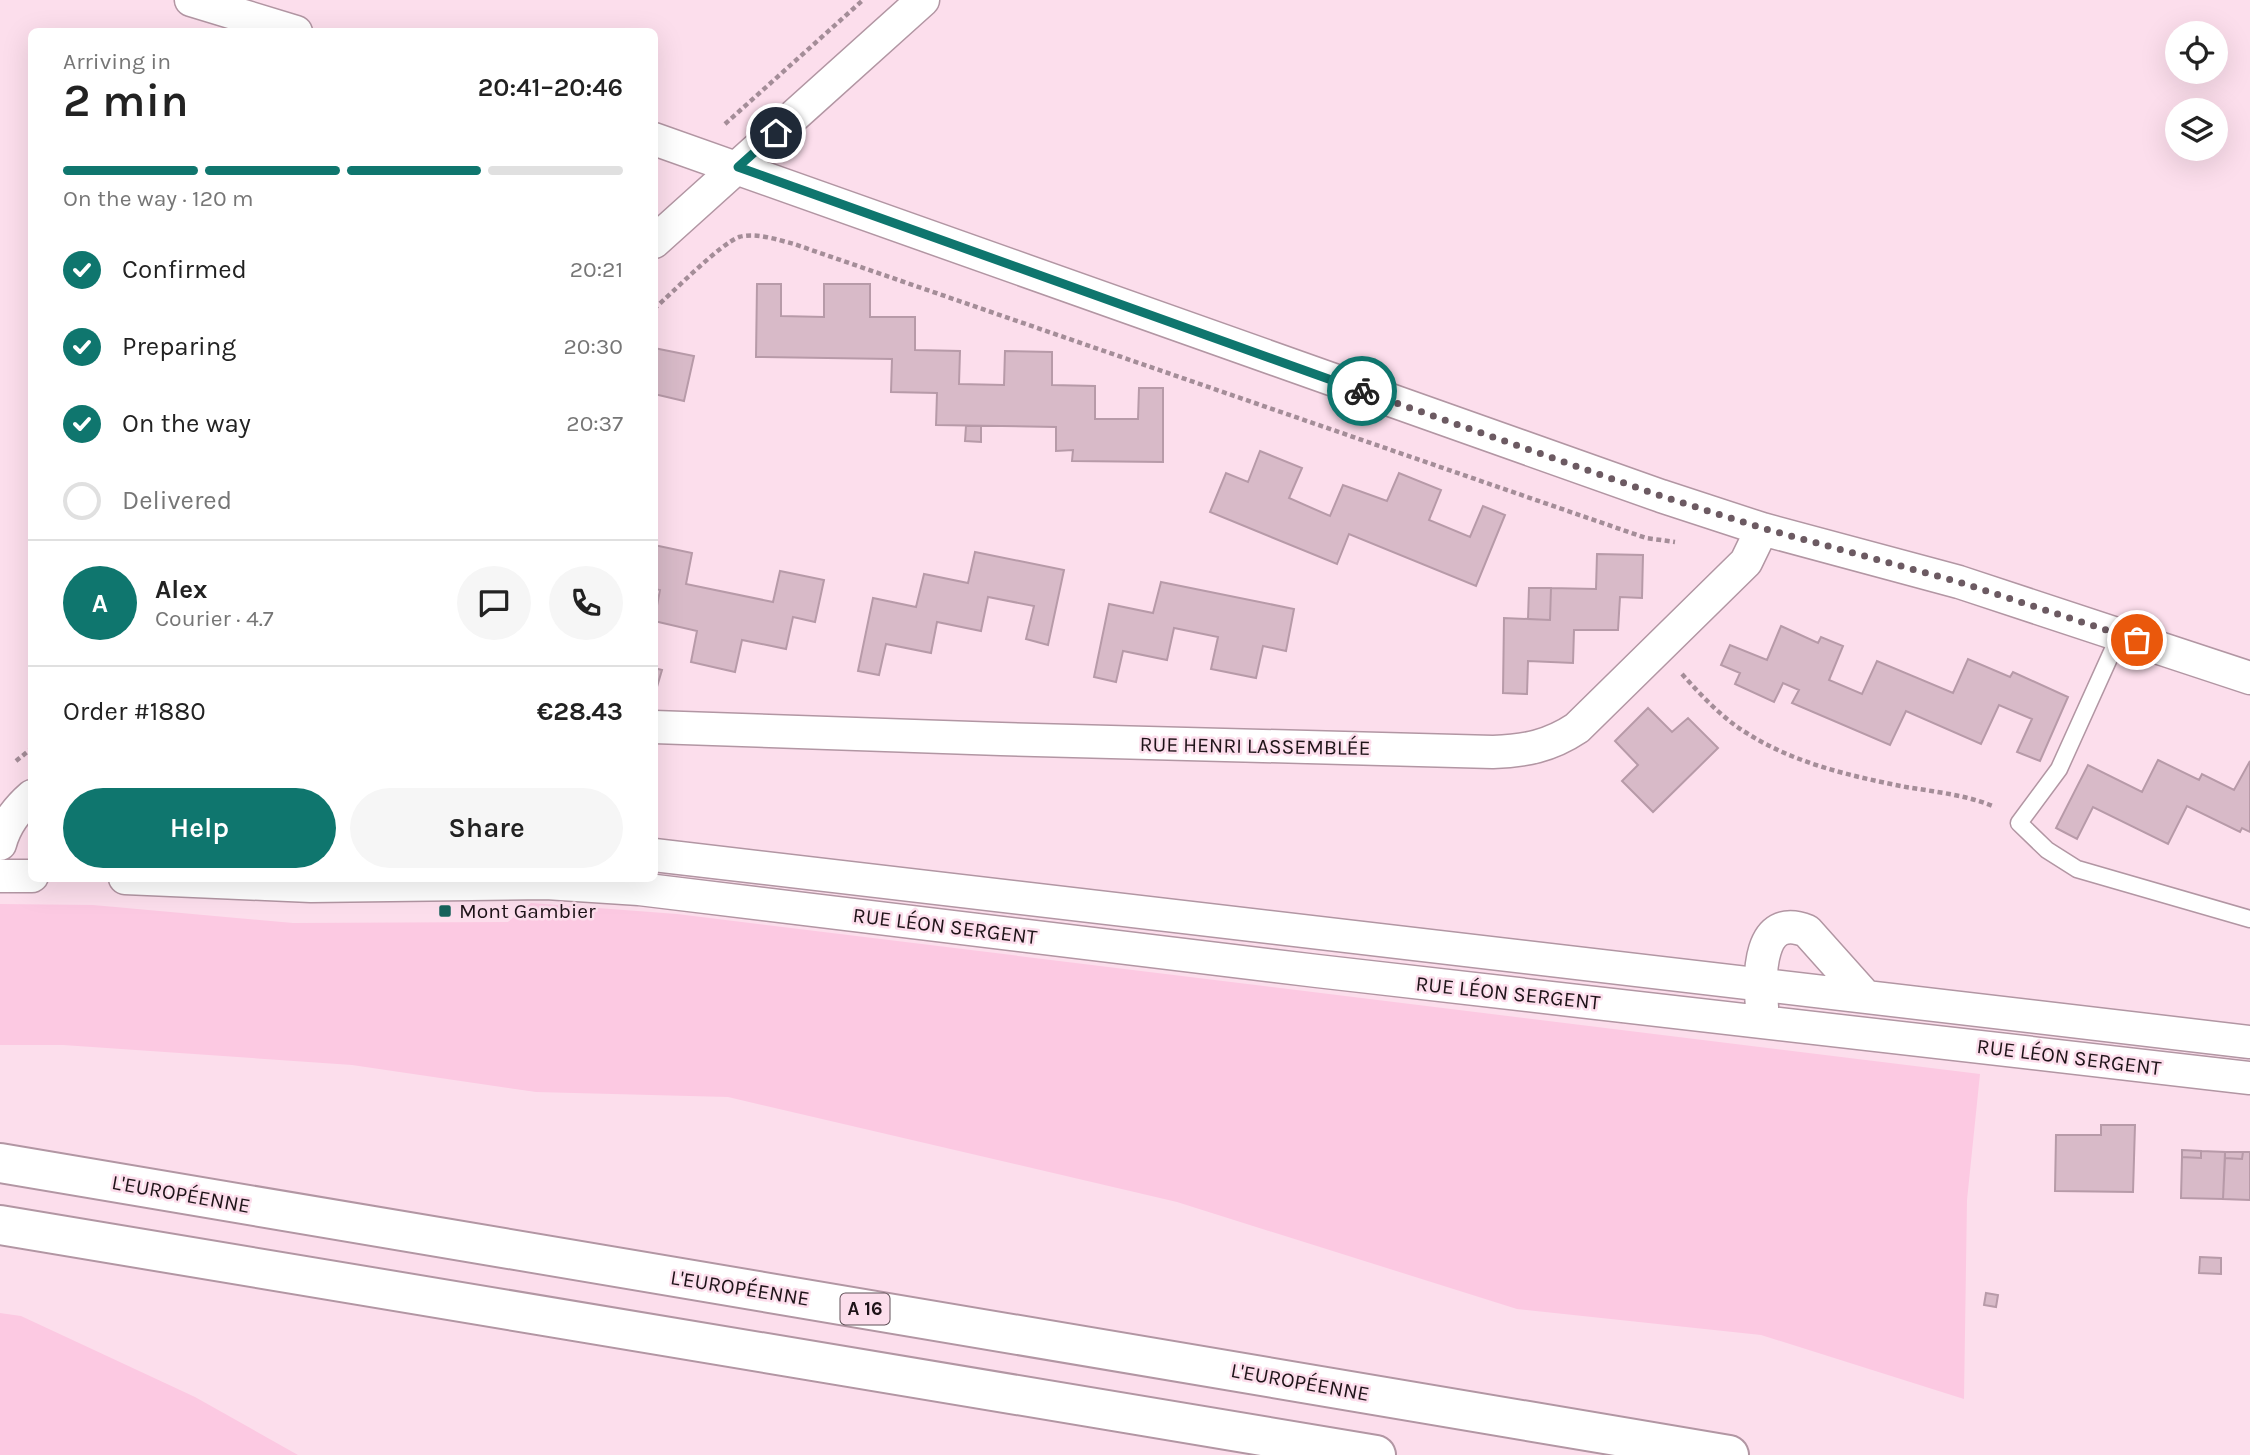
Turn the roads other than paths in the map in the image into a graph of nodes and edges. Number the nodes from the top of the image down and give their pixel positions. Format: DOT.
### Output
graph roads {
  1 [pos="191,0"];
  2 [pos="923,0"];
  3 [pos="283,28"];
  4 [pos="658,140"];
  5 [pos="738,167"];
  6 [pos="658,238"];
  7 [pos="1762,528"];
  8 [pos="2120,634"];
  9 [pos="2250,678"];
  10 [pos="658,727"];
  11 [pos="28,800"];
  12 [pos="0,844"];
  13 [pos="658,855"];
  14 [pos="0,876"];
  15 [pos="28,876"];
  16 [pos="218,882"];
  17 [pos="2250,919"];
  18 [pos="1761,985"];
  19 [pos="1866,997"];
  20 [pos="1763,1022"];
  21 [pos="2250,1042"];
  22 [pos="2250,1078"];
  23 [pos="0,1163"];
  24 [pos="0,1225"];
  25 [pos="1376,1455"];
  26 [pos="1729,1455"];
  1 -- 3 [label="street"];
  2 -- 5 [label="street"];
  4 -- 5 [label="street"];
  5 -- 6 [label="street"];
  5 -- 7 [label="street"];
  7 -- 8 [label="street"];
  7 -- 10 [label="street, RUE HENRI LASSEMBLÉE"];
  8 -- 9 [label="street"];
  8 -- 17 [label="lane"];
  11 -- 12 [label="street"];
  13 -- 18 [label="street, RUE LÉON SERGENT"];
  14 -- 15 [label="street"];
  16 -- 20 [label="street, RUE LÉON SERGENT"];
  18 -- 19 [label="street, RUE LÉON SERGENT"];
  18 -- 19 [label="street"];
  18 -- 20 [label="street"];
  19 -- 21 [label="street, RUE LÉON SERGENT"];
  20 -- 22 [label="street, RUE LÉON SERGENT"];
  23 -- 26 [label="highway, L'EUROPÉENNE / A 16"];
  24 -- 25 [label="highway"];
}
